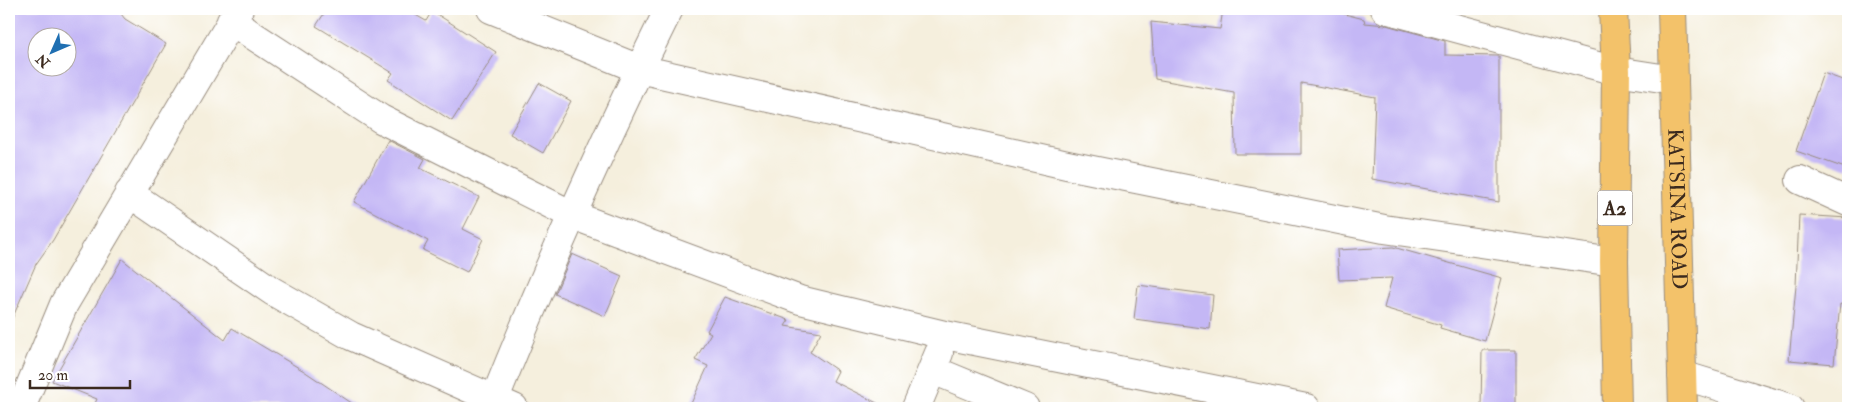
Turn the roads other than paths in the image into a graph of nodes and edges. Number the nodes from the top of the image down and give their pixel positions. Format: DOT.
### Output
graph roads {
  1 [pos="492,9"];
  2 [pos="669,9"];
  3 [pos="1385,9"];
  4 [pos="1612,9"];
  5 [pos="1672,9"];
  6 [pos="235,15"];
  7 [pos="639,69"];
  8 [pos="1616,71"];
  9 [pos="1674,80"];
  10 [pos="1800,180"];
  11 [pos="129,192"];
  12 [pos="1848,202"];
  13 [pos="572,215"];
  14 [pos="1614,262"];
  15 [pos="945,335"];
  16 [pos="933,370"];
  17 [pos="1682,375"];
  18 [pos="500,405"];
  19 [pos="21,408"];
  20 [pos="916,408"];
  21 [pos="1025,408"];
  22 [pos="1306,408"];
  23 [pos="1617,408"];
  24 [pos="1683,408"];
  25 [pos="1790,408"];
  1 -- 7 [label="street"];
  2 -- 7 [label="street"];
  3 -- 8 [label="street"];
  4 -- 8 [label="highway, A2"];
  5 -- 9 [label="highway, KATSINA ROAD"];
  6 -- 11 [label="street"];
  6 -- 13 [label="street"];
  7 -- 13 [label="street"];
  7 -- 14 [label="street"];
  8 -- 9 [label="street"];
  8 -- 14 [label="highway, A2"];
  9 -- 17 [label="highway, KATSINA ROAD"];
  10 -- 12 [label="street"];
  11 -- 18 [label="street"];
  11 -- 19 [label="street"];
  13 -- 15 [label="street"];
  13 -- 18 [label="street"];
  14 -- 23 [label="highway, A2"];
  15 -- 16 [label="street"];
  15 -- 22 [label="street"];
  16 -- 20 [label="street"];
  16 -- 21 [label="street"];
  17 -- 24 [label="highway, KATSINA ROAD"];
  17 -- 25 [label="street"];
}
